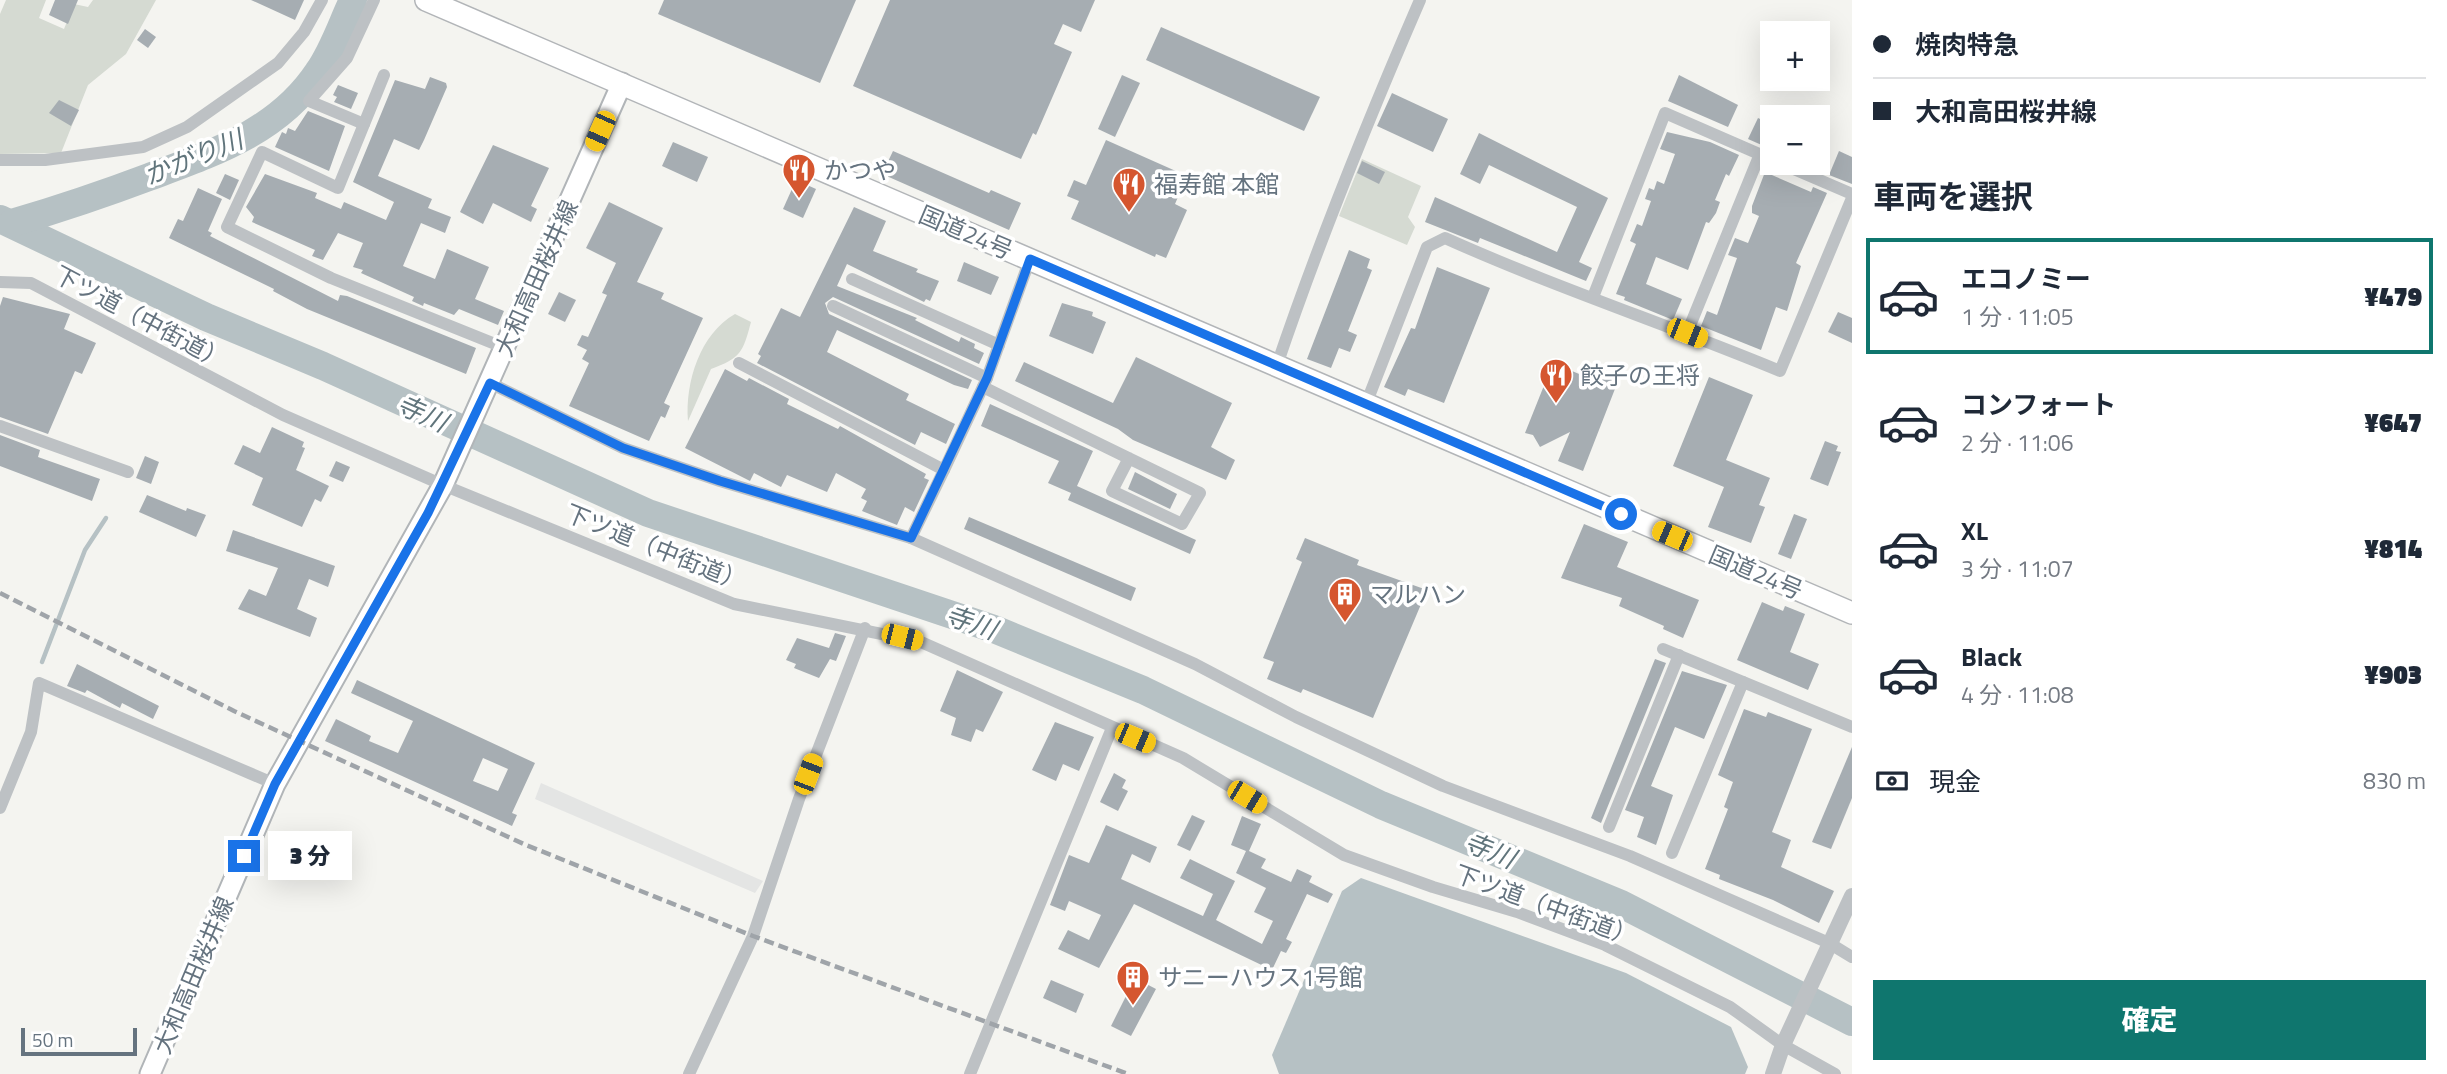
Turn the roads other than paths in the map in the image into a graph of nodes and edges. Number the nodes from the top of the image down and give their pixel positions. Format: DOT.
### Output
graph roads {
  1 [pos="322,0"];
  2 [pos="374,0"];
  3 [pos="426,0"];
  4 [pos="1420,0"];
  5 [pos="384,75"];
  6 [pos="622,83"];
  7 [pos="364,124"];
  8 [pos="1760,154"];
  9 [pos="0,160"];
  10 [pos="1806,175"];
  11 [pos="1852,196"];
  12 [pos="1030,259"];
  13 [pos="852,279"];
  14 [pos="0,282"];
  15 [pos="1593,297"];
  16 [pos="833,306"];
  17 [pos="1687,333"];
  18 [pos="999,345"];
  19 [pos="505,348"];
  20 [pos="739,363"];
  21 [pos="1277,365"];
  22 [pos="985,383"];
  23 [pos="488,388"];
  24 [pos="1366,404"];
  25 [pos="0,426"];
  26 [pos="1129,458"];
  27 [pos="944,470"];
  28 [pos="128,471"];
  29 [pos="445,480"];
  30 [pos="911,538"];
  31 [pos="1852,613"];
  32 [pos="865,628"];
  33 [pos="1662,649"];
  34 [pos="1679,655"];
  35 [pos="1743,682"];
  36 [pos="1852,727"];
  37 [pos="1112,728"];
  38 [pos="6,772"];
  39 [pos="275,784"];
  40 [pos="0,808"];
  41 [pos="1609,827"];
  42 [pos="1672,853"];
  43 [pos="1852,896"];
  44 [pos="1828,947"];
  45 [pos="1852,957"];
  46 [pos="1786,1039"];
  47 [pos="1774,1071"];
  48 [pos="150,1074"];
  49 [pos="689,1074"];
  50 [pos="970,1074"];
  51 [pos="1835,1074"];
  1 -- 9 [label="street"];
  2 -- 7 [label="street"];
  3 -- 6 [label="highway, 国道24号"];
  4 -- 21 [label="street"];
  5 -- 7 [label="street"];
  6 -- 12 [label="highway, 国道24号"];
  6 -- 19 [label="main road, 大和高田桜井線"];
  7 -- 19 [label="street"];
  8 -- 15 [label="street"];
  8 -- 17 [label="street"];
  10 -- 11 [label="street"];
  11 -- 17 [label="street"];
  12 -- 18 [label="street"];
  12 -- 21 [label="highway, 国道24号"];
  13 -- 18 [label="street"];
  14 -- 29 [label="street, 下ツ道（中街道）"];
  15 -- 17 [label="street"];
  15 -- 24 [label="street"];
  16 -- 22 [label="street"];
  18 -- 22 [label="street"];
  19 -- 23 [label="main road, 大和高田桜井線"];
  20 -- 27 [label="street"];
  21 -- 24 [label="highway, 国道24号"];
  22 -- 26 [label="street"];
  22 -- 27 [label="street"];
  23 -- 29 [label="main road, 大和高田桜井線"];
  23 -- 30 [label="street"];
  24 -- 31 [label="highway, 国道24号"];
  25 -- 28 [label="street"];
  26 -- 26 [label="street"];
  27 -- 30 [label="street"];
  29 -- 32 [label="street, 下ツ道（中街道）"];
  29 -- 39 [label="main road, 大和高田桜井線"];
  30 -- 44 [label="street"];
  32 -- 37 [label="street, 下ツ道（中街道）"];
  32 -- 49 [label="street"];
  33 -- 34 [label="street"];
  34 -- 35 [label="street"];
  34 -- 41 [label="street"];
  35 -- 36 [label="street"];
  35 -- 42 [label="street"];
  37 -- 46 [label="street, 下ツ道（中街道）"];
  37 -- 50 [label="street"];
  38 -- 39 [label="street"];
  38 -- 40 [label="street"];
  39 -- 48 [label="main road, 大和高田桜井線"];
  43 -- 44 [label="street"];
  44 -- 45 [label="street"];
  44 -- 46 [label="street"];
  46 -- 47 [label="street"];
  46 -- 51 [label="street, 下ツ道（中街道）"];
}
